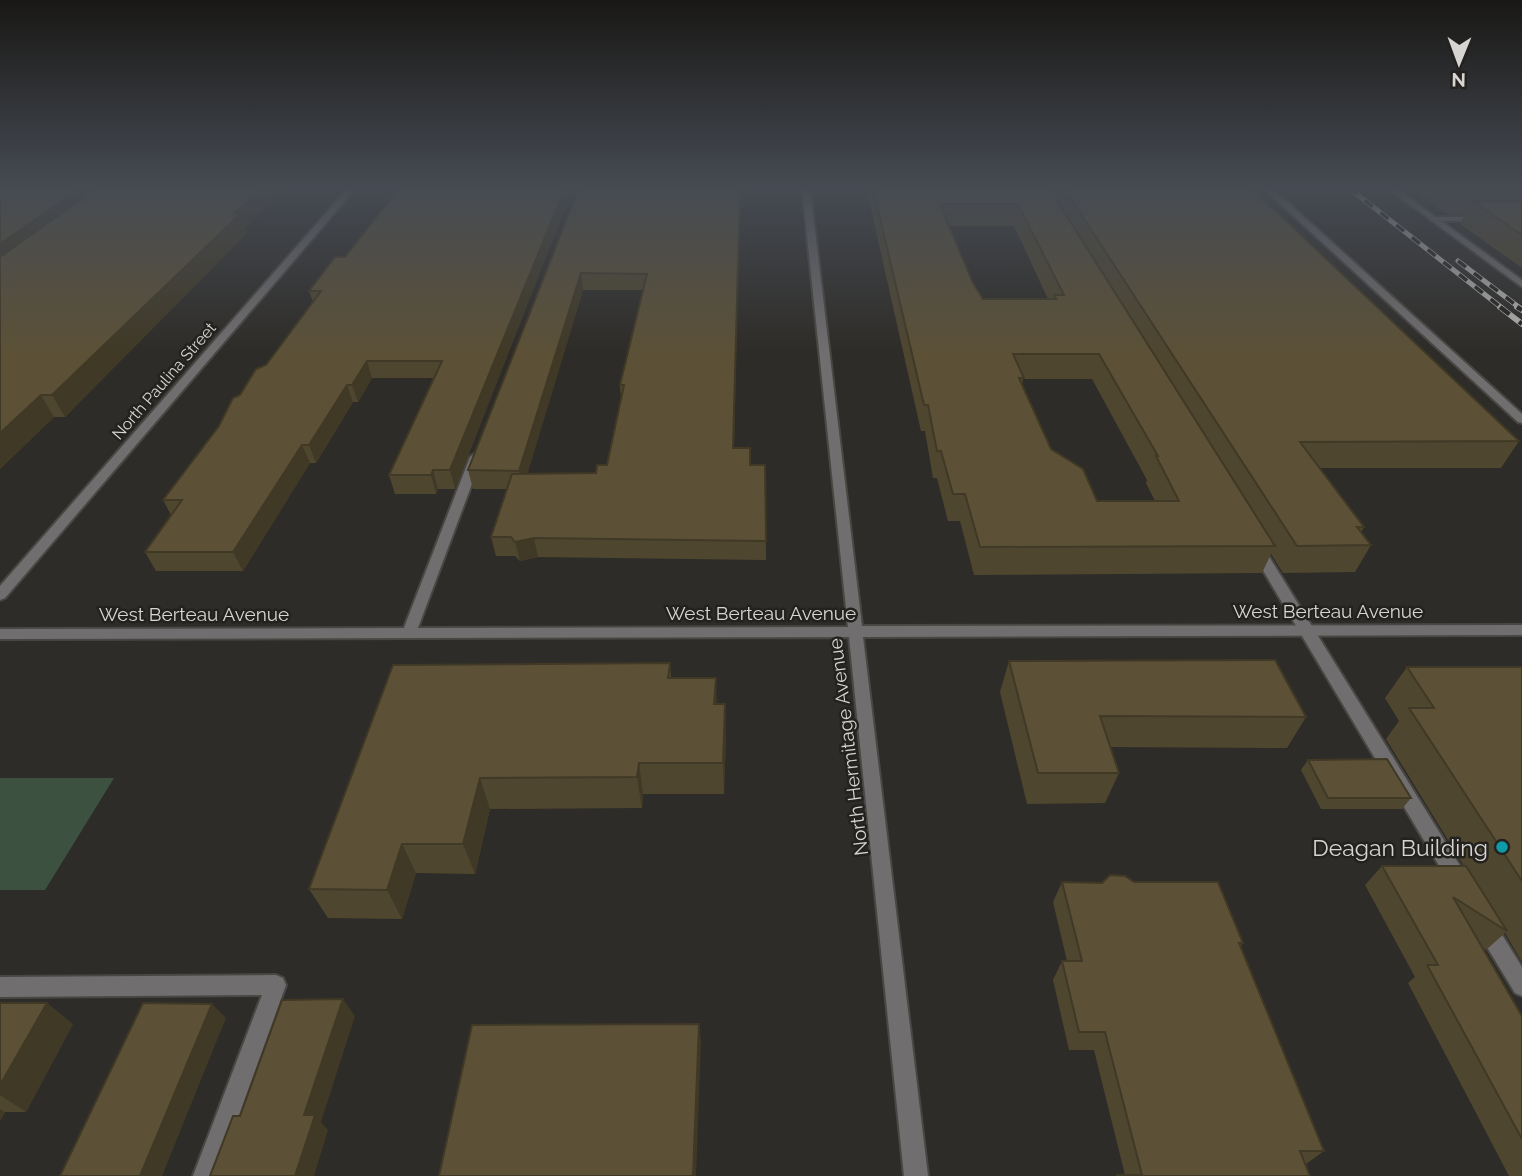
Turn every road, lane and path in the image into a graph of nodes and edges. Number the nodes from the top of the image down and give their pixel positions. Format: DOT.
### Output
graph roads {
  1 [pos="305,243"];
  2 [pos="812,243"];
  3 [pos="1327,243"];
  4 [pos="1466,243"];
  5 [pos="1522,284"];
  6 [pos="1522,420"];
  7 [pos="482,442"];
  8 [pos="1248,533"];
  9 [pos="0,595"];
  10 [pos="1307,630"];
  11 [pos="1522,630"];
  12 [pos="854,632"];
  13 [pos="408,633"];
  14 [pos="0,634"];
  15 [pos="1464,891"];
  16 [pos="1479,915"];
  17 [pos="1522,986"];
  18 [pos="0,987"];
  19 [pos="205,1176"];
  20 [pos="916,1176"];
  1 -- 9 [label="street, North Paulina Street"];
  2 -- 12 [label="street, North Hermitage Avenue"];
  3 -- 6 [label="street"];
  4 -- 5 [label="street"];
  7 -- 13 [label="street"];
  8 -- 10 [label="street"];
  10 -- 11 [label="street, West Berteau Avenue"];
  10 -- 12 [label="street, West Berteau Avenue"];
  10 -- 15 [label="street"];
  12 -- 13 [label="street, West Berteau Avenue"];
  12 -- 20 [label="street, North Hermitage Avenue"];
  13 -- 14 [label="street, West Berteau Avenue"];
  16 -- 17 [label="street"];
  18 -- 19 [label="street"];
}
